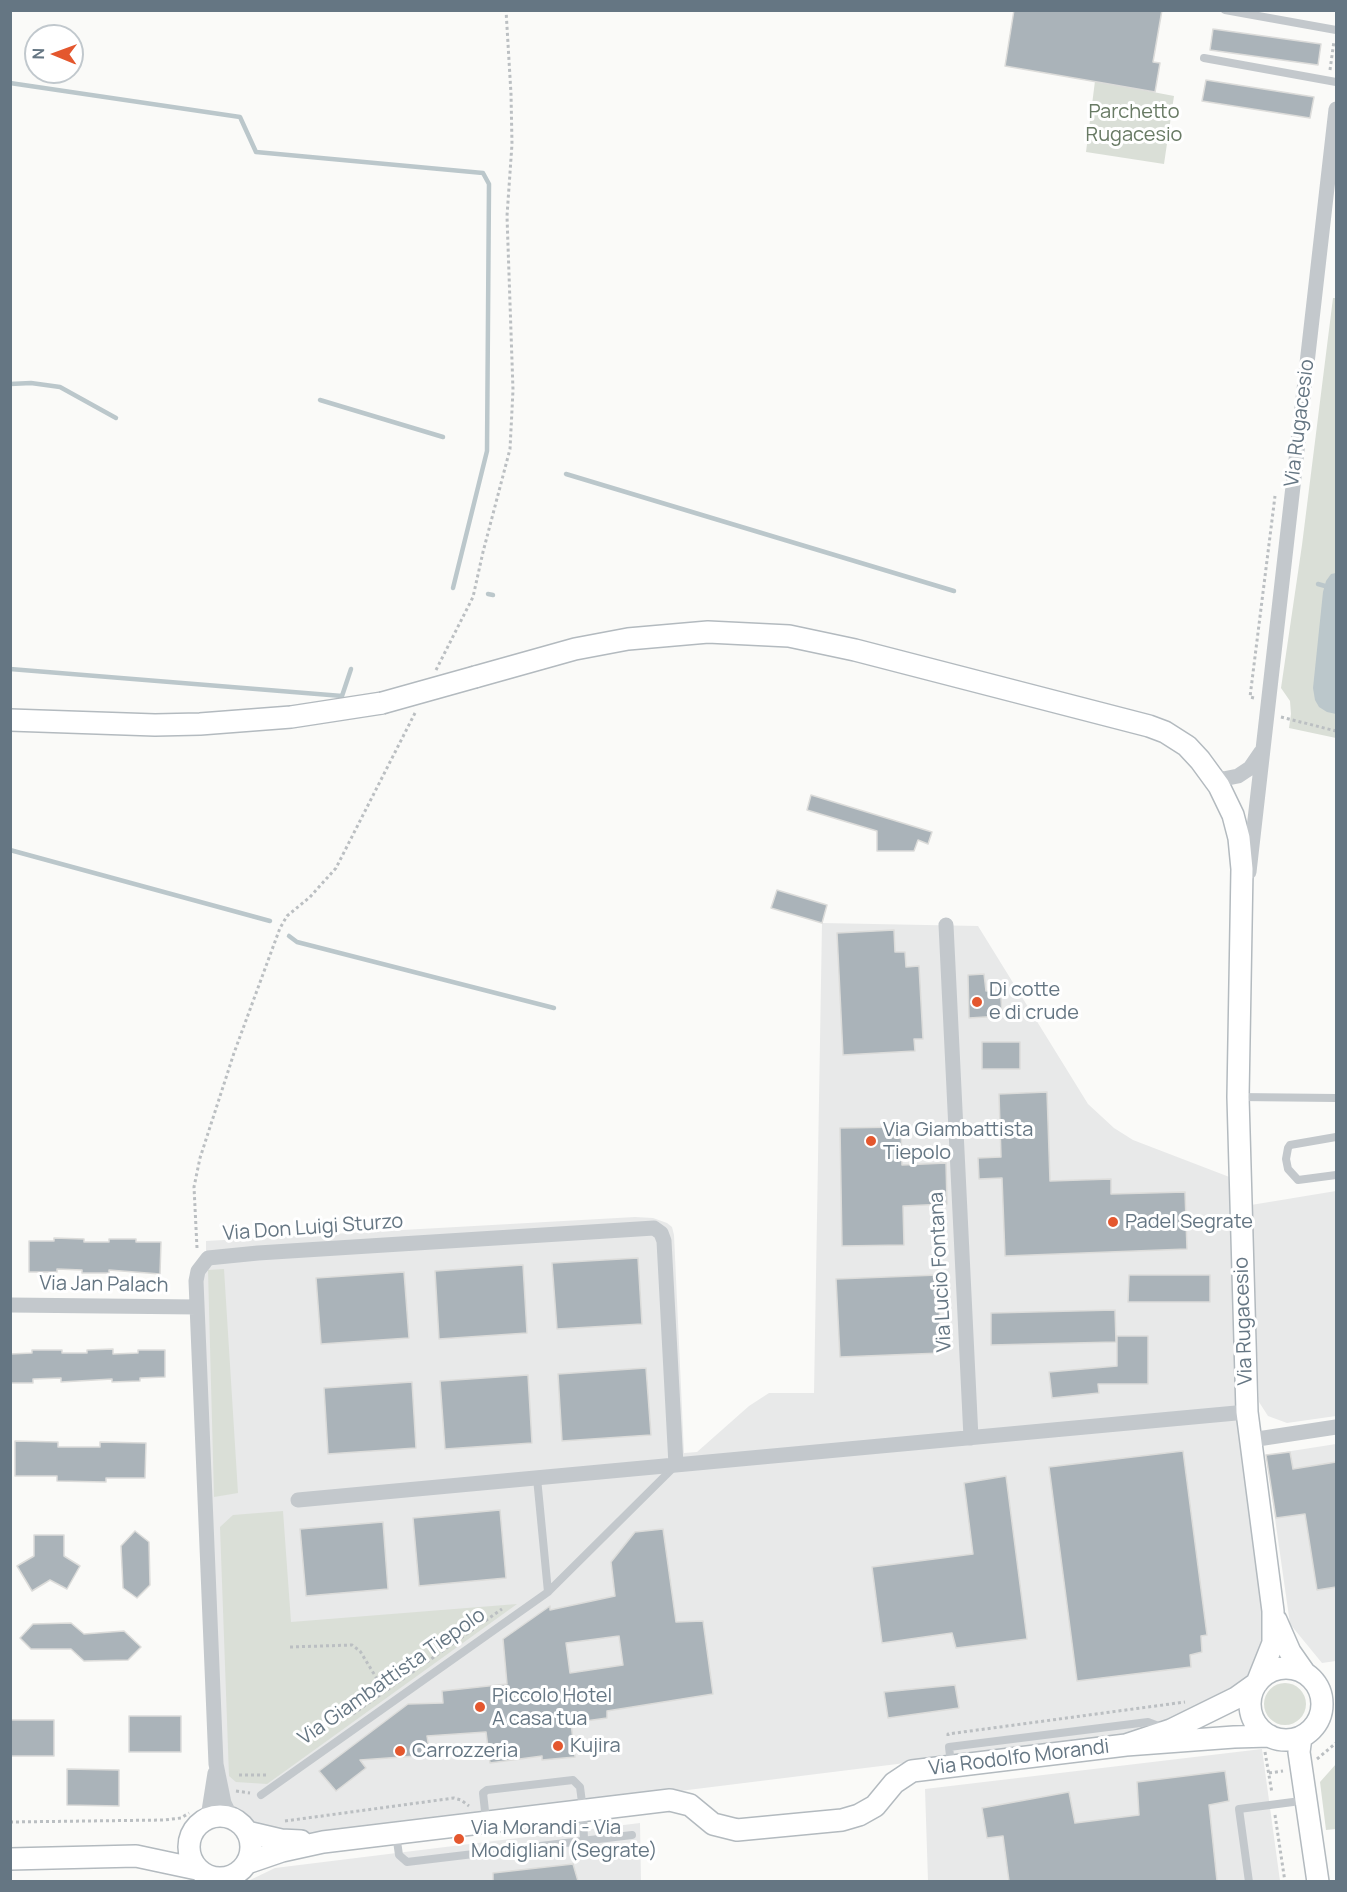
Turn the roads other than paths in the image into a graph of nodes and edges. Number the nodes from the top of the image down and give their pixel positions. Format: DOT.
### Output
graph roads {
  1 [pos="1225,10"];
  2 [pos="1336,30"];
  3 [pos="1204,58"];
  4 [pos="1336,82"];
  5 [pos="1336,109"];
  6 [pos="10,720"];
  7 [pos="1264,744"];
  8 [pos="1221,778"];
  9 [pos="946,925"];
  10 [pos="1240,957"];
  11 [pos="1238,1097"];
  12 [pos="1336,1098"];
  13 [pos="1336,1137"];
  14 [pos="1336,1175"];
  15 [pos="10,1305"];
  16 [pos="197,1307"];
  17 [pos="1247,1412"];
  18 [pos="1336,1427"];
  19 [pos="971,1438"];
  20 [pos="1251,1440"];
  21 [pos="676,1465"];
  22 [pos="537,1478"];
  23 [pos="298,1500"];
  24 [pos="548,1592"];
  25 [pos="1273,1611"];
  26 [pos="1308,1676"];
  27 [pos="1257,1683"];
  28 [pos="1336,1685"];
  29 [pos="1336,1714"];
  30 [pos="1171,1730"];
  31 [pos="1307,1733"];
  32 [pos="1275,1738"];
  33 [pos="1126,1745"];
  34 [pos="987,1752"];
  35 [pos="216,1764"];
  36 [pos="261,1795"];
  37 [pos="1284,1803"];
  38 [pos="583,1810"];
  39 [pos="485,1814"];
  40 [pos="195,1822"];
  41 [pos="239,1825"];
  42 [pos="396,1833"];
  43 [pos="632,1835"];
  44 [pos="584,1841"];
  45 [pos="323,1842"];
  46 [pos="136,1856"];
  47 [pos="10,1859"];
  48 [pos="247,1863"];
  49 [pos="202,1875"];
  50 [pos="228,1879"];
  51 [pos="1249,1881"];
  52 [pos="1304,1881"];
  53 [pos="1318,1881"];
  1 -- 2 [label="lane"];
  3 -- 4 [label="lane"];
  5 -- 7 [label="street, Via Rugacesio"];
  6 -- 8 [label="main road, Via Rugacesio, bridge"];
  7 -- 8 [label="street"];
  7 -- 10 [label="street, Via Rugacesio"];
  8 -- 10 [label="main road, Via Rugacesio"];
  9 -- 19 [label="street, Via Lucio Fontana"];
  10 -- 11 [label="main road, Via Rugacesio"];
  11 -- 12 [label="lane"];
  11 -- 17 [label="main road, Via Rugacesio"];
  13 -- 14 [label="lane"];
  15 -- 16 [label="street, Via Jan Palach"];
  16 -- 21 [label="street, Via Don Luigi Sturzo"];
  16 -- 35 [label="street"];
  17 -- 19 [label="street"];
  17 -- 20 [label="main road, Via Rugacesio"];
  18 -- 20 [label="street"];
  19 -- 21 [label="street"];
  20 -- 25 [label="main road, Via Rugacesio"];
  21 -- 22 [label="street"];
  21 -- 24 [label="lane, Via Giambattista Tiepolo"];
  22 -- 23 [label="street"];
  22 -- 24 [label="lane"];
  24 -- 36 [label="lane, Via Giambattista Tiepolo"];
  25 -- 26 [label="main road, Via Rugacesio"];
  25 -- 27 [label="main road, Via Rugacesio"];
  26 -- 27 [label="main road"];
  26 -- 28 [label="main road"];
  26 -- 31 [label="main road"];
  27 -- 30 [label="main road, Via Rodolfo Morandi"];
  27 -- 32 [label="main road"];
  29 -- 31 [label="main road"];
  30 -- 33 [label="main road, Via Rodolfo Morandi"];
  30 -- 34 [label="lane, Via Rodolfo Morandi"];
  31 -- 32 [label="main road"];
  31 -- 53 [label="main road"];
  32 -- 33 [label="main road, Via Rodolfo Morandi"];
  32 -- 37 [label="main road"];
  33 -- 34 [label="main road, Via Rodolfo Morandi"];
  34 -- 38 [label="main road, Via Rodolfo Morandi"];
  35 -- 40 [label="street"];
  35 -- 41 [label="street"];
  37 -- 51 [label="lane"];
  37 -- 52 [label="main road"];
  38 -- 39 [label="main road"];
  38 -- 39 [label="lane"];
  38 -- 44 [label="lane"];
  39 -- 42 [label="main road"];
  40 -- 41 [label="main road"];
  40 -- 46 [label="main road"];
  40 -- 49 [label="main road"];
  41 -- 45 [label="main road"];
  41 -- 48 [label="main road"];
  42 -- 44 [label="lane"];
  42 -- 45 [label="main road"];
  43 -- 44 [label="lane"];
  45 -- 48 [label="main road"];
  46 -- 47 [label="main road"];
  46 -- 49 [label="main road"];
  48 -- 50 [label="main road"];
  49 -- 50 [label="main road"];
}
